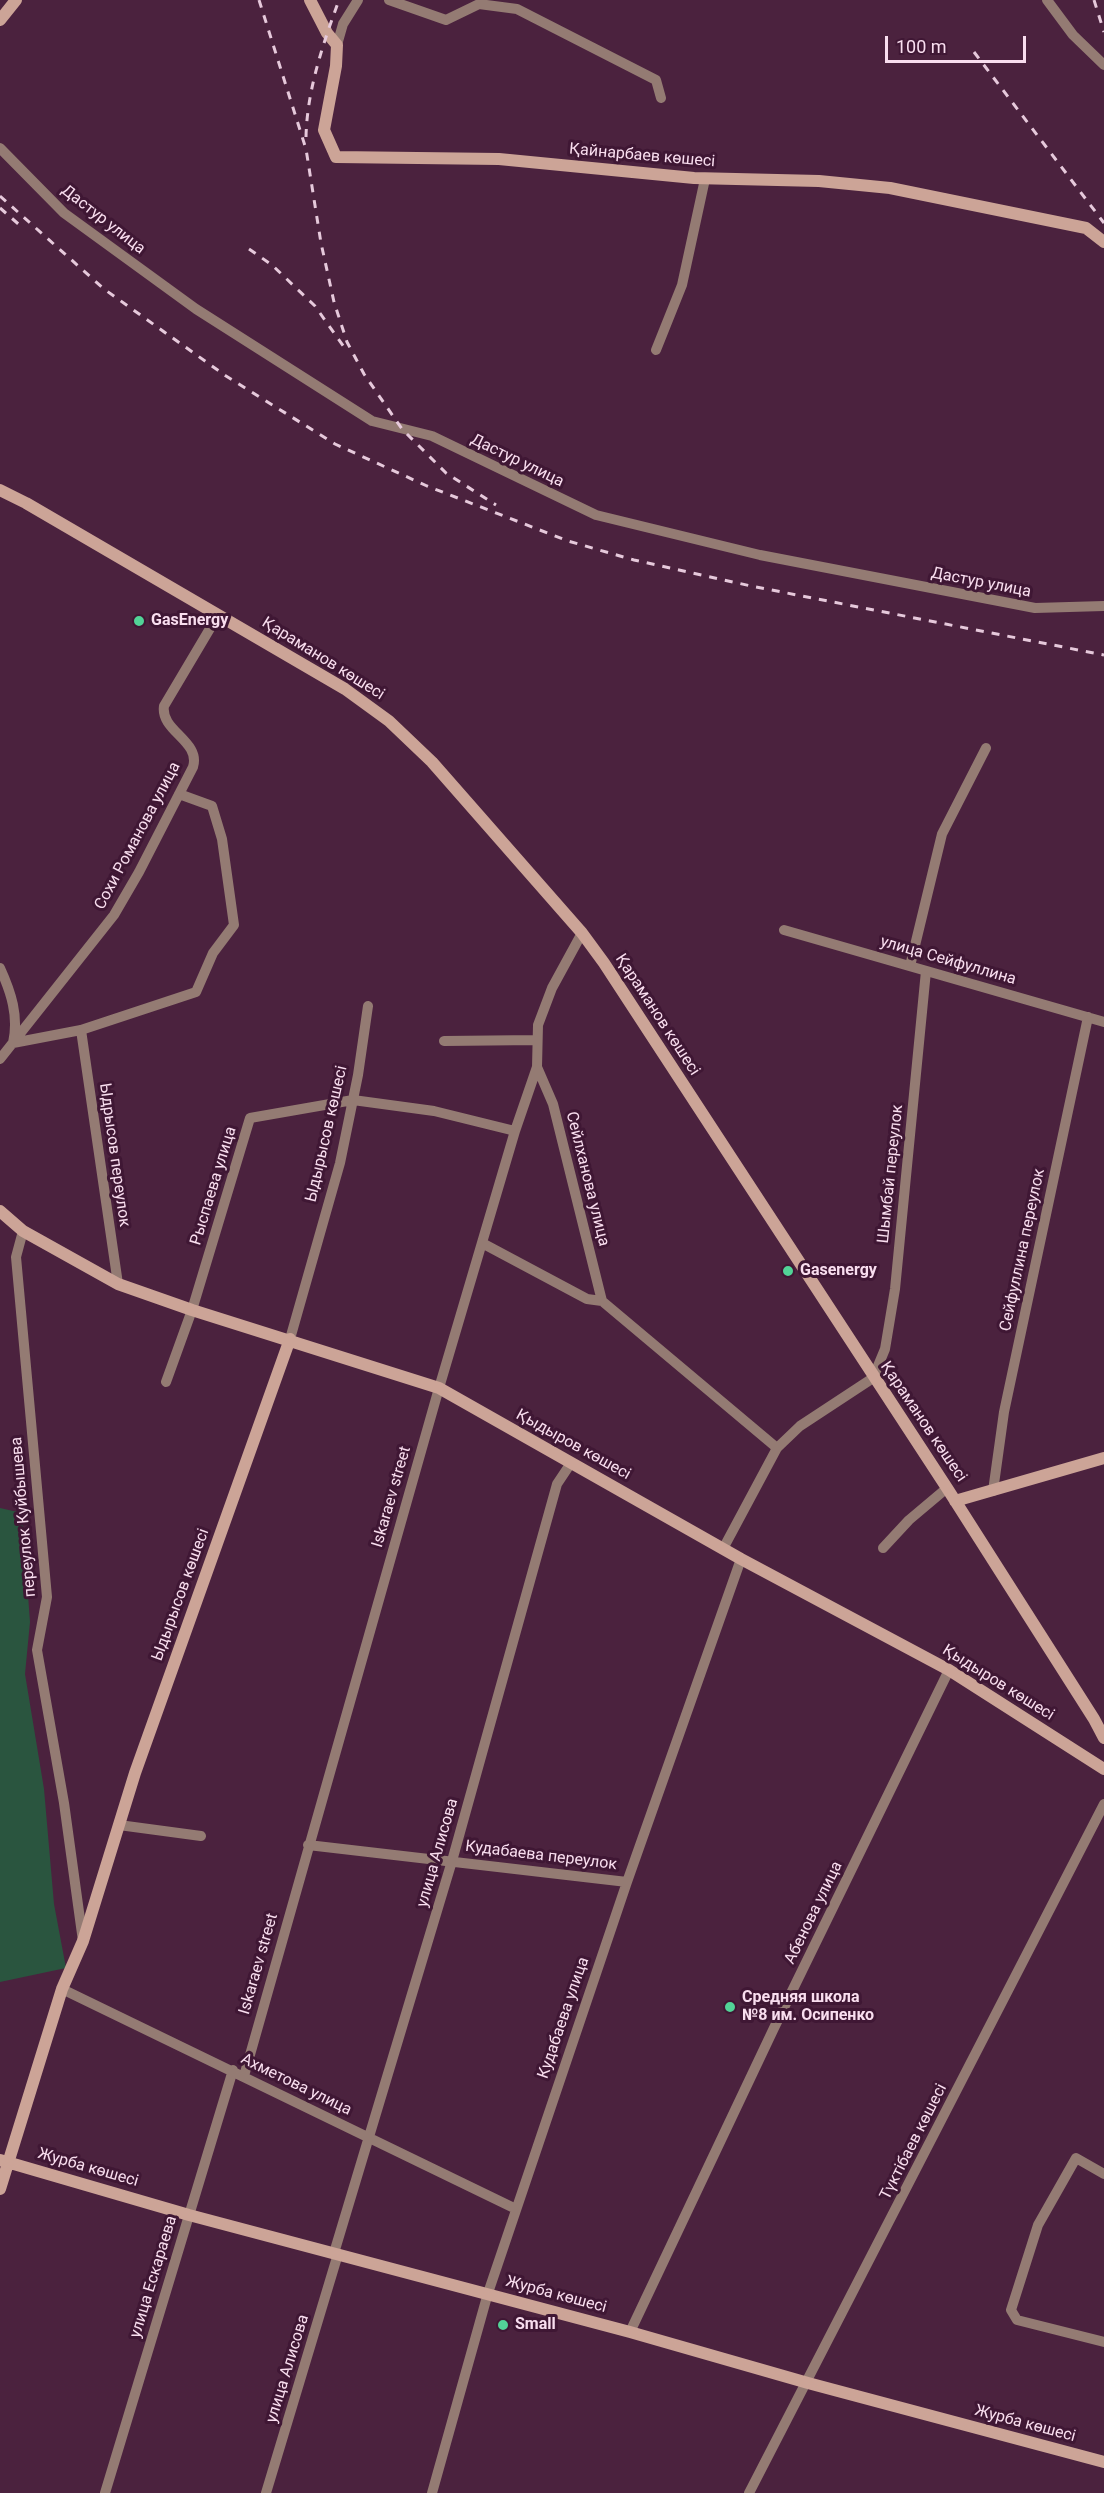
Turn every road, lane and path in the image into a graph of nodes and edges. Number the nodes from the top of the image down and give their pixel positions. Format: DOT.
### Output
graph roads {
  1 [pos="16,0"];
  2 [pos="310,0"];
  3 [pos="358,0"];
  4 [pos="389,0"];
  5 [pos="1047,0"];
  6 [pos="0,20"];
  7 [pos="337,45"];
  8 [pos="1104,65"];
  9 [pos="661,98"];
  10 [pos="0,148"];
  11 [pos="705,178"];
  12 [pos="1104,242"];
  13 [pos="656,350"];
  14 [pos="0,485"];
  15 [pos="0,490"];
  16 [pos="26,502"];
  17 [pos="1104,606"];
  18 [pos="218,615"];
  19 [pos="986,748"];
  20 [pos="179,794"];
  21 [pos="784,930"];
  22 [pos="582,933"];
  23 [pos="910,966"];
  24 [pos="0,968"];
  25 [pos="927,970"];
  26 [pos="368,1006"];
  27 [pos="1088,1017"];
  28 [pos="1104,1022"];
  29 [pos="81,1030"];
  30 [pos="537,1040"];
  31 [pos="444,1041"];
  32 [pos="13,1043"];
  33 [pos="0,1059"];
  34 [pos="537,1067"];
  35 [pos="353,1100"];
  36 [pos="515,1131"];
  37 [pos="0,1211"];
  38 [pos="23,1231"];
  39 [pos="482,1243"];
  40 [pos="118,1284"];
  41 [pos="602,1301"];
  42 [pos="192,1310"];
  43 [pos="290,1339"];
  44 [pos="873,1378"];
  45 [pos="166,1382"];
  46 [pos="439,1388"];
  47 [pos="777,1448"];
  48 [pos="1104,1458"];
  49 [pos="571,1463"];
  50 [pos="947,1488"];
  51 [pos="993,1491"];
  52 [pos="955,1501"];
  53 [pos="723,1547"];
  54 [pos="883,1548"];
  55 [pos="741,1558"];
  56 [pos="949,1670"];
  57 [pos="1104,1738"];
  58 [pos="1104,1769"];
  59 [pos="1104,1804"];
  60 [pos="119,1825"];
  61 [pos="201,1836"];
  62 [pos="308,1845"];
  63 [pos="452,1861"];
  64 [pos="627,1882"];
  65 [pos="83,1941"];
  66 [pos="62,1989"];
  67 [pos="232,2070"];
  68 [pos="244,2076"];
  69 [pos="370,2137"];
  70 [pos="4,2161"];
  71 [pos="1104,2174"];
  72 [pos="0,2189"];
  73 [pos="516,2209"];
  74 [pos="189,2215"];
  75 [pos="336,2254"];
  76 [pos="488,2294"];
  77 [pos="630,2332"];
  78 [pos="1104,2342"];
  79 [pos="808,2383"];
  80 [pos="1104,2463"];
  81 [pos="105,2493"];
  82 [pos="266,2493"];
  83 [pos="432,2493"];
  84 [pos="749,2493"];
  1 -- 6 [label="street"];
  2 -- 7 [label="street"];
  3 -- 7 [label="street"];
  4 -- 9 [label="street"];
  5 -- 8 [label="street"];
  7 -- 11 [label="street, Қайнарбаев көшесі"];
  10 -- 17 [label="street, Дастур улица"];
  11 -- 12 [label="street, Қайнарбаев көшесі"];
  11 -- 13 [label="street"];
  14 -- 16 [label="street"];
  15 -- 16 [label="street, Қараманов көшесі"];
  16 -- 18 [label="street, Қараманов көшесі"];
  18 -- 20 [label="street, Сохи Романова улица"];
  18 -- 22 [label="street, Қараманов көшесі"];
  19 -- 23 [label="street"];
  20 -- 29 [label="street"];
  20 -- 32 [label="street, Сохи Романова улица"];
  21 -- 23 [label="street, улица Сейфуллина"];
  22 -- 30 [label="street, Iskaraev street"];
  22 -- 44 [label="street, Қараманов көшесі"];
  23 -- 25 [label="street, улица Сейфуллина"];
  24 -- 32 [label="street"];
  25 -- 27 [label="street, улица Сейфуллина"];
  25 -- 44 [label="street, Шымбай переулок"];
  26 -- 35 [label="street, Ыдырысов көшесі"];
  27 -- 28 [label="street, улица Сейфуллина"];
  27 -- 51 [label="street, Сейфуллина переулок"];
  29 -- 32 [label="street"];
  29 -- 40 [label="street, Ыдрысов переулок"];
  30 -- 31 [label="street"];
  30 -- 34 [label="street, Iskaraev street"];
  32 -- 33 [label="street, Сохи Романова улица"];
  34 -- 36 [label="street, Iskaraev street"];
  34 -- 41 [label="street, Сейлханова улица"];
  35 -- 36 [label="street, Рыспаева улица"];
  35 -- 42 [label="street, Рыспаева улица"];
  35 -- 43 [label="street, Ыдырысов көшесі"];
  36 -- 39 [label="street, Iskaraev street"];
  37 -- 38 [label="street, Қыдыров көшесі"];
  38 -- 40 [label="street, Қыдыров көшесі"];
  38 -- 65 [label="street, переулок Куйбышева"];
  39 -- 41 [label="street"];
  39 -- 46 [label="street, Iskaraev street"];
  40 -- 42 [label="street, Қыдыров көшесі"];
  41 -- 47 [label="street"];
  42 -- 43 [label="street, Қыдыров көшесі"];
  42 -- 45 [label="street, Рыспаева улица"];
  43 -- 46 [label="street, Қыдыров көшесі"];
  43 -- 60 [label="street, Ыдырысов көшесі"];
  44 -- 47 [label="street"];
  44 -- 50 [label="street, Қараманов көшесі"];
  46 -- 49 [label="street, Қыдыров көшесі"];
  46 -- 62 [label="street, Iskaraev street"];
  47 -- 53 [label="street"];
  48 -- 51 [label="street"];
  49 -- 53 [label="street, Қыдыров көшесі"];
  49 -- 63 [label="street, улица Алисова"];
  50 -- 52 [label="street, Қараманов көшесі"];
  50 -- 54 [label="street"];
  51 -- 52 [label="street"];
  52 -- 57 [label="street, Қараманов көшесі"];
  53 -- 55 [label="street, Қыдыров көшесі"];
  55 -- 56 [label="street, Қыдыров көшесі"];
  55 -- 64 [label="street, Кудабаева улица"];
  56 -- 58 [label="street, Қыдыров көшесі"];
  56 -- 77 [label="street, Абенова улица"];
  59 -- 79 [label="street, Түктібаев көшесі"];
  60 -- 61 [label="street"];
  60 -- 65 [label="street, Ыдырысов көшесі"];
  62 -- 63 [label="street, Кудабаева переулок"];
  62 -- 68 [label="street, Iskaraev street"];
  63 -- 64 [label="street, Кудабаева переулок"];
  63 -- 69 [label="street, улица Алисова"];
  64 -- 73 [label="street, Кудабаева улица"];
  65 -- 66 [label="street, Ыдырысов көшесі"];
  66 -- 67 [label="street, Ахметова улица"];
  66 -- 70 [label="street, Ыдырысов көшесі"];
  67 -- 68 [label="street, Ахметова улица"];
  67 -- 74 [label="street, улица Ескараева"];
  68 -- 69 [label="street, Ахметова улица"];
  69 -- 73 [label="street, Ахметова улица"];
  69 -- 75 [label="street, улица Алисова"];
  70 -- 72 [label="street, Ыдырысов көшесі"];
  70 -- 74 [label="street, Журба көшесі"];
  71 -- 78 [label="street"];
  73 -- 76 [label="street, Кудабаева улица"];
  74 -- 75 [label="street, Журба көшесі"];
  74 -- 81 [label="street, улица Ескараева"];
  75 -- 76 [label="street, Журба көшесі"];
  75 -- 82 [label="street, улица Алисова"];
  76 -- 77 [label="street, Журба көшесі"];
  76 -- 83 [label="street, Кудабаева улица"];
  77 -- 79 [label="street, Журба көшесі"];
  79 -- 80 [label="street, Журба көшесі"];
  79 -- 84 [label="street, Түктібаев көшесі"];
}
